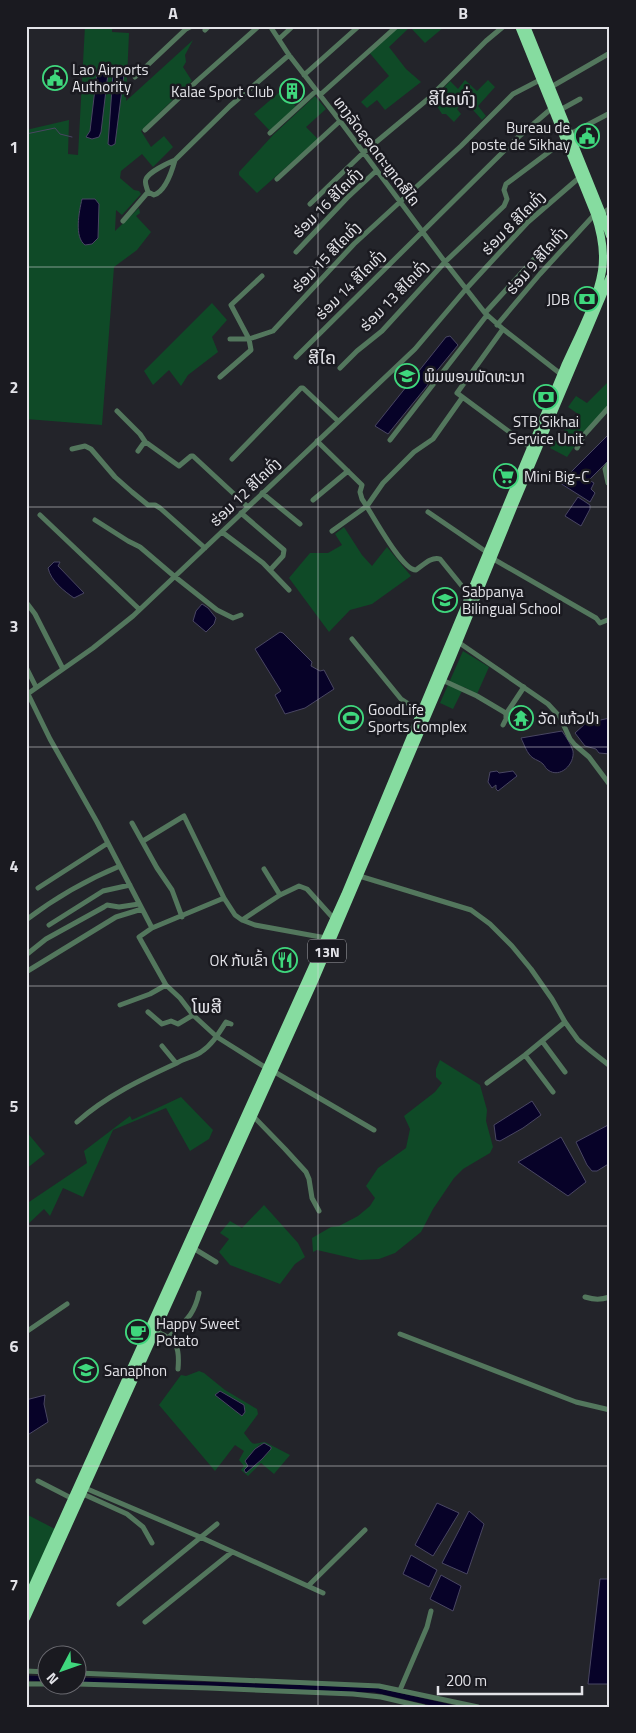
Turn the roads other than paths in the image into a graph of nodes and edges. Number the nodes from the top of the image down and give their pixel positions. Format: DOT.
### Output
graph roads {
  1 [pos="192,26"];
  2 [pos="259,26"];
  3 [pos="270,26"];
  4 [pos="293,26"];
  5 [pos="359,26"];
  6 [pos="504,26"];
  7 [pos="519,26"];
  8 [pos="526,26"];
  9 [pos="396,27"];
  10 [pos="279,39"];
  11 [pos="610,53"];
  12 [pos="289,55"];
  13 [pos="304,75"];
  14 [pos="135,77"];
  15 [pos="540,80"];
  16 [pos="551,88"];
  17 [pos="318,93"];
  18 [pos="580,98"];
  19 [pos="552,108"];
  20 [pos="560,110"];
  21 [pos="610,113"];
  22 [pos="340,121"];
  23 [pos="145,130"];
  24 [pos="270,133"];
  25 [pos="567,137"];
  26 [pos="363,153"];
  27 [pos="175,160"];
  28 [pos="376,171"];
  29 [pos="580,177"];
  30 [pos="277,179"];
  31 [pos="148,192"];
  32 [pos="399,201"];
  33 [pos="310,204"];
  34 [pos="610,208"];
  35 [pos="599,214"];
  36 [pos="123,221"];
  37 [pos="421,231"];
  38 [pos="607,234"];
  39 [pos="544,249"];
  40 [pos="296,252"];
  41 [pos="445,262"];
  42 [pos="262,276"];
  43 [pos="610,276"];
  44 [pos="466,289"];
  45 [pos="486,314"];
  46 [pos="498,325"];
  47 [pos="503,330"];
  48 [pos="230,339"];
  49 [pos="249,340"];
  50 [pos="296,357"];
  51 [pos="340,368"];
  52 [pos="564,376"];
  53 [pos="220,377"];
  54 [pos="462,398"];
  55 [pos="610,406"];
  56 [pos="117,411"];
  57 [pos="338,421"];
  58 [pos="390,440"];
  59 [pos="317,441"];
  60 [pos="146,443"];
  61 [pos="531,448"];
  62 [pos="578,448"];
  63 [pos="72,449"];
  64 [pos="138,451"];
  65 [pos="232,459"];
  66 [pos="610,462"];
  67 [pos="348,471"];
  68 [pos="608,483"];
  69 [pos="262,493"];
  70 [pos="313,500"];
  71 [pos="367,506"];
  72 [pos="248,507"];
  73 [pos="428,512"];
  74 [pos="241,513"];
  75 [pos="40,515"];
  76 [pos="95,520"];
  77 [pos="300,524"];
  78 [pos="332,531"];
  79 [pos="222,532"];
  80 [pos="205,548"];
  81 [pos="489,556"];
  82 [pos="271,569"];
  83 [pos="174,576"];
  84 [pos="289,590"];
  85 [pos="470,596"];
  86 [pos="26,602"];
  87 [pos="140,610"];
  88 [pos="241,615"];
  89 [pos="610,619"];
  90 [pos="352,639"];
  91 [pos="458,642"];
  92 [pos="26,668"];
  93 [pos="63,669"];
  94 [pos="442,680"];
  95 [pos="36,687"];
  96 [pos="524,687"];
  97 [pos="27,694"];
  98 [pos="421,712"];
  99 [pos="506,714"];
  100 [pos="503,725"];
  101 [pos="610,785"];
  102 [pos="132,823"];
  103 [pos="143,841"];
  104 [pos="108,843"];
  105 [pos="120,866"];
  106 [pos="264,869"];
  107 [pos="357,875"];
  108 [pos="130,885"];
  109 [pos="38,888"];
  110 [pos="280,895"];
  111 [pos="224,898"];
  112 [pos="141,906"];
  113 [pos="182,917"];
  114 [pos="334,919"];
  115 [pos="26,920"];
  116 [pos="242,920"];
  117 [pos="49,926"];
  118 [pos="152,928"];
  119 [pos="326,938"];
  120 [pos="26,955"];
  121 [pos="26,972"];
  122 [pos="166,985"];
  123 [pos="120,1005"];
  124 [pos="148,1012"];
  125 [pos="193,1015"];
  126 [pos="561,1016"];
  127 [pos="565,1022"];
  128 [pos="231,1024"];
  129 [pos="554,1030"];
  130 [pos="286,1036"];
  131 [pos="217,1037"];
  132 [pos="542,1041"];
  133 [pos="162,1046"];
  134 [pos="525,1055"];
  135 [pos="176,1063"];
  136 [pos="610,1066"];
  137 [pos="270,1070"];
  138 [pos="565,1072"];
  139 [pos="487,1082"];
  140 [pos="553,1092"];
  141 [pos="253,1116"];
  142 [pos="77,1122"];
  143 [pos="374,1130"];
  144 [pos="319,1211"];
  145 [pos="193,1248"];
  146 [pos="216,1262"];
  147 [pos="199,1293"];
  148 [pos="586,1297"];
  149 [pos="610,1297"];
  150 [pos="67,1304"];
  151 [pos="156,1331"];
  152 [pos="26,1332"];
  153 [pos="400,1334"];
  154 [pos="169,1337"];
  155 [pos="178,1369"];
  156 [pos="610,1410"];
  157 [pos="38,1481"];
  158 [pos="84,1491"];
  159 [pos="73,1499"];
  160 [pos="217,1524"];
  161 [pos="365,1530"];
  162 [pos="200,1537"];
  163 [pos="152,1543"];
  164 [pos="232,1552"];
  165 [pos="308,1586"];
  166 [pos="323,1593"];
  167 [pos="26,1601"];
  168 [pos="119,1604"];
  169 [pos="431,1611"];
  170 [pos="26,1618"];
  171 [pos="145,1622"];
  172 [pos="88,1673"];
  173 [pos="88,1684"];
  174 [pos="400,1690"];
  175 [pos="419,1706"];
  176 [pos="478,1707"];
  1 -- 14 [label="street"];
  2 -- 23 [label="street"];
  3 -- 10 [label="street, ທາງລັດຊອດຕະຫຼາດສີໄຄ"];
  4 -- 10 [label="street"];
  5 -- 13 [label="street"];
  6 -- 26 [label="street, ຮ່ອມ 16 ສີໄຄທົ່ງ"];
  7 -- 15 [label="highway, 13N"];
  8 -- 16 [label="highway, 13N"];
  9 -- 17 [label="street"];
  10 -- 12 [label="street, ທາງລັດຊອດຕະຫຼາດສີໄຄ"];
  11 -- 16 [label="street"];
  12 -- 13 [label="street, ທາງລັດຊອດຕະຫຼາດສີໄຄ"];
  12 -- 27 [label="street"];
  13 -- 17 [label="street, ທາງລັດຊອດຕະຫຼາດສີໄຄ"];
  15 -- 19 [label="highway, 13N"];
  15 -- 32 [label="street, ຮ່ອມ 15 ສີໄຄທົ່ງ"];
  16 -- 20 [label="highway, 13N"];
  17 -- 22 [label="street, ທາງລັດຊອດຕະຫຼາດສີໄຄ"];
  17 -- 24 [label="street"];
  18 -- 20 [label="street"];
  19 -- 25 [label="highway, 13N"];
  19 -- 37 [label="street, ຮ່ອມ 14 ສີໄຄທົ່ງ"];
  20 -- 25 [label="highway, 13N"];
  21 -- 25 [label="street"];
  22 -- 26 [label="street, ທາງລັດຊອດຕະຫຼາດສີໄຄ"];
  22 -- 30 [label="street"];
  25 -- 29 [label="highway, 13N"];
  25 -- 35 [label="highway, 13N"];
  25 -- 41 [label="street, ຮ່ອມ 13 ສີໄຄທົ່ງ"];
  26 -- 28 [label="street, ທາງລັດຊອດຕະຫຼາດສີໄຄ"];
  26 -- 33 [label="street, ຮ່ອມ 16 ສີໄຄທົ່ງ"];
  27 -- 31 [label="street"];
  27 -- 31 [label="street"];
  28 -- 32 [label="street, ທາງລັດຊອດຕະຫຼາດສີໄຄ"];
  28 -- 40 [label="street, ຮ່ອມ 16 ສີໄຄທົ່ງ"];
  29 -- 35 [label="highway, 13N"];
  29 -- 44 [label="street, ຮ່ອມ 8 ສີໄຄທົ່ງ"];
  31 -- 36 [label="street"];
  32 -- 37 [label="street, ທາງລັດຊອດຕະຫຼາດສີໄຄ"];
  32 -- 49 [label="street, ຮ່ອມ 15 ສີໄຄທົ່ງ"];
  34 -- 35 [label="street, ຮ່ອມ 9 ສີໄຄທົ່ງ"];
  35 -- 38 [label="highway, 13N"];
  35 -- 46 [label="street, ຮ່ອມ 9 ສີໄຄທົ່ງ"];
  37 -- 41 [label="street, ທາງລັດຊອດຕະຫຼາດສີໄຄ"];
  37 -- 50 [label="street, ຮ່ອມ 14 ສີໄຄທົ່ງ"];
  38 -- 52 [label="highway, 13N"];
  39 -- 45 [label="street"];
  41 -- 44 [label="street, ທາງລັດຊອດຕະຫຼາດສີໄຄ"];
  41 -- 51 [label="street, ຮ່ອມ 13 ສີໄຄທົ່ງ"];
  42 -- 49 [label="street"];
  43 -- 52 [label="highway, 13N"];
  44 -- 45 [label="street, ທາງລັດຊອດຕະຫຼາດສີໄຄ"];
  44 -- 57 [label="street, ຮ່ອມ 12 ສີໄຄທົ່ງ"];
  45 -- 46 [label="street, ທາງລັດຊອດຕະຫຼາດສີໄຄ"];
  45 -- 58 [label="street"];
  46 -- 47 [label="street, ທາງລັດຊອດຕະຫຼາດສີໄຄ"];
  47 -- 52 [label="street, ທາງລັດຊອດຕະຫຼາດສີໄຄ"];
  47 -- 54 [label="street"];
  48 -- 49 [label="street"];
  49 -- 53 [label="street"];
  52 -- 61 [label="highway, 13N"];
  52 -- 81 [label="highway, 13N"];
  54 -- 61 [label="street"];
  54 -- 71 [label="street"];
  55 -- 62 [label="street"];
  56 -- 60 [label="street"];
  57 -- 59 [label="street, ຮ່ອມ 12 ສີໄຄທົ່ງ"];
  57 -- 65 [label="street"];
  59 -- 67 [label="street"];
  59 -- 69 [label="street, ຮ່ອມ 12 ສີໄຄທົ່ງ"];
  60 -- 64 [label="street"];
  60 -- 72 [label="street"];
  61 -- 81 [label="highway, 13N"];
  63 -- 80 [label="street"];
  66 -- 68 [label="street"];
  67 -- 70 [label="street"];
  67 -- 71 [label="street"];
  69 -- 72 [label="street, ຮ່ອມ 12 ສີໄຄທົ່ງ"];
  69 -- 77 [label="street"];
  71 -- 78 [label="street"];
  71 -- 85 [label="street"];
  72 -- 74 [label="street, ຮ່ອມ 12 ສີໄຄທົ່ງ"];
  73 -- 81 [label="street"];
  74 -- 79 [label="street, ຮ່ອມ 12 ສີໄຄທົ່ງ"];
  74 -- 82 [label="street"];
  75 -- 87 [label="street"];
  76 -- 83 [label="street"];
  79 -- 80 [label="street, ຮ່ອມ 12 ສີໄຄທົ່ງ"];
  79 -- 82 [label="street"];
  80 -- 83 [label="street, ຮ່ອມ 12 ສີໄຄທົ່ງ"];
  81 -- 85 [label="highway, 13N"];
  81 -- 89 [label="street"];
  81 -- 91 [label="highway, 13N"];
  82 -- 84 [label="street"];
  83 -- 87 [label="street, ຮ່ອມ 12 ສີໄຄທົ່ງ"];
  83 -- 88 [label="street"];
  85 -- 98 [label="highway, 13N"];
  86 -- 93 [label="street"];
  87 -- 93 [label="street, ຮ່ອມ 12 ສີໄຄທົ່ງ"];
  90 -- 98 [label="street"];
  91 -- 94 [label="highway, 13N"];
  91 -- 96 [label="street"];
  92 -- 95 [label="street"];
  93 -- 95 [label="street, ຮ່ອມ 12 ສີໄຄທົ່ງ"];
  94 -- 99 [label="street"];
  94 -- 107 [label="highway, 13N"];
  95 -- 97 [label="street, ຮ່ອມ 12 ສີໄຄທົ່ງ"];
  96 -- 99 [label="street"];
  96 -- 101 [label="street"];
  97 -- 104 [label="street"];
  98 -- 107 [label="highway, 13N"];
  99 -- 100 [label="street"];
  102 -- 103 [label="street"];
  103 -- 111 [label="street"];
  103 -- 113 [label="street"];
  104 -- 105 [label="street"];
  104 -- 109 [label="street"];
  105 -- 108 [label="street"];
  105 -- 115 [label="street"];
  106 -- 110 [label="street"];
  107 -- 114 [label="highway, 13N"];
  107 -- 126 [label="street"];
  107 -- 130 [label="highway, 13N"];
  108 -- 112 [label="street"];
  108 -- 117 [label="street"];
  110 -- 114 [label="street"];
  110 -- 116 [label="street"];
  111 -- 113 [label="street"];
  111 -- 116 [label="street"];
  112 -- 118 [label="street"];
  112 -- 120 [label="street"];
  112 -- 121 [label="street"];
  113 -- 118 [label="street"];
  114 -- 119 [label="highway, 13N"];
  116 -- 119 [label="street"];
  118 -- 122 [label="street"];
  119 -- 130 [label="highway, 13N"];
  122 -- 123 [label="street"];
  122 -- 125 [label="street"];
  124 -- 125 [label="street"];
  125 -- 131 [label="street"];
  126 -- 127 [label="street"];
  126 -- 129 [label="street"];
  127 -- 129 [label="street"];
  127 -- 136 [label="street"];
  128 -- 131 [label="street"];
  129 -- 132 [label="street"];
  130 -- 137 [label="highway, 13N"];
  131 -- 135 [label="street"];
  131 -- 137 [label="street"];
  132 -- 134 [label="street"];
  132 -- 138 [label="street"];
  133 -- 135 [label="street"];
  134 -- 139 [label="street"];
  134 -- 140 [label="street"];
  135 -- 142 [label="street"];
  137 -- 141 [label="highway, 13N"];
  137 -- 143 [label="street"];
  137 -- 159 [label="highway, 13N"];
  141 -- 144 [label="street"];
  141 -- 145 [label="highway, 13N"];
  145 -- 146 [label="street"];
  145 -- 151 [label="highway, 13N"];
  147 -- 154 [label="street"];
  148 -- 149 [label="street"];
  150 -- 152 [label="street"];
  151 -- 154 [label="street"];
  151 -- 158 [label="highway, 13N"];
  153 -- 156 [label="street"];
  154 -- 155 [label="street"];
  157 -- 159 [label="street"];
  158 -- 162 [label="street"];
  158 -- 163 [label="street"];
  158 -- 170 [label="highway, 13N"];
  159 -- 167 [label="highway, 13N"];
  160 -- 162 [label="street"];
  161 -- 165 [label="street"];
  162 -- 164 [label="street"];
  162 -- 168 [label="street"];
  164 -- 165 [label="street"];
  164 -- 171 [label="street"];
  165 -- 166 [label="street"];
  169 -- 174 [label="street"];
  172 -- 174 [label="street"];
  173 -- 175 [label="street"];
  174 -- 176 [label="street"];
}
